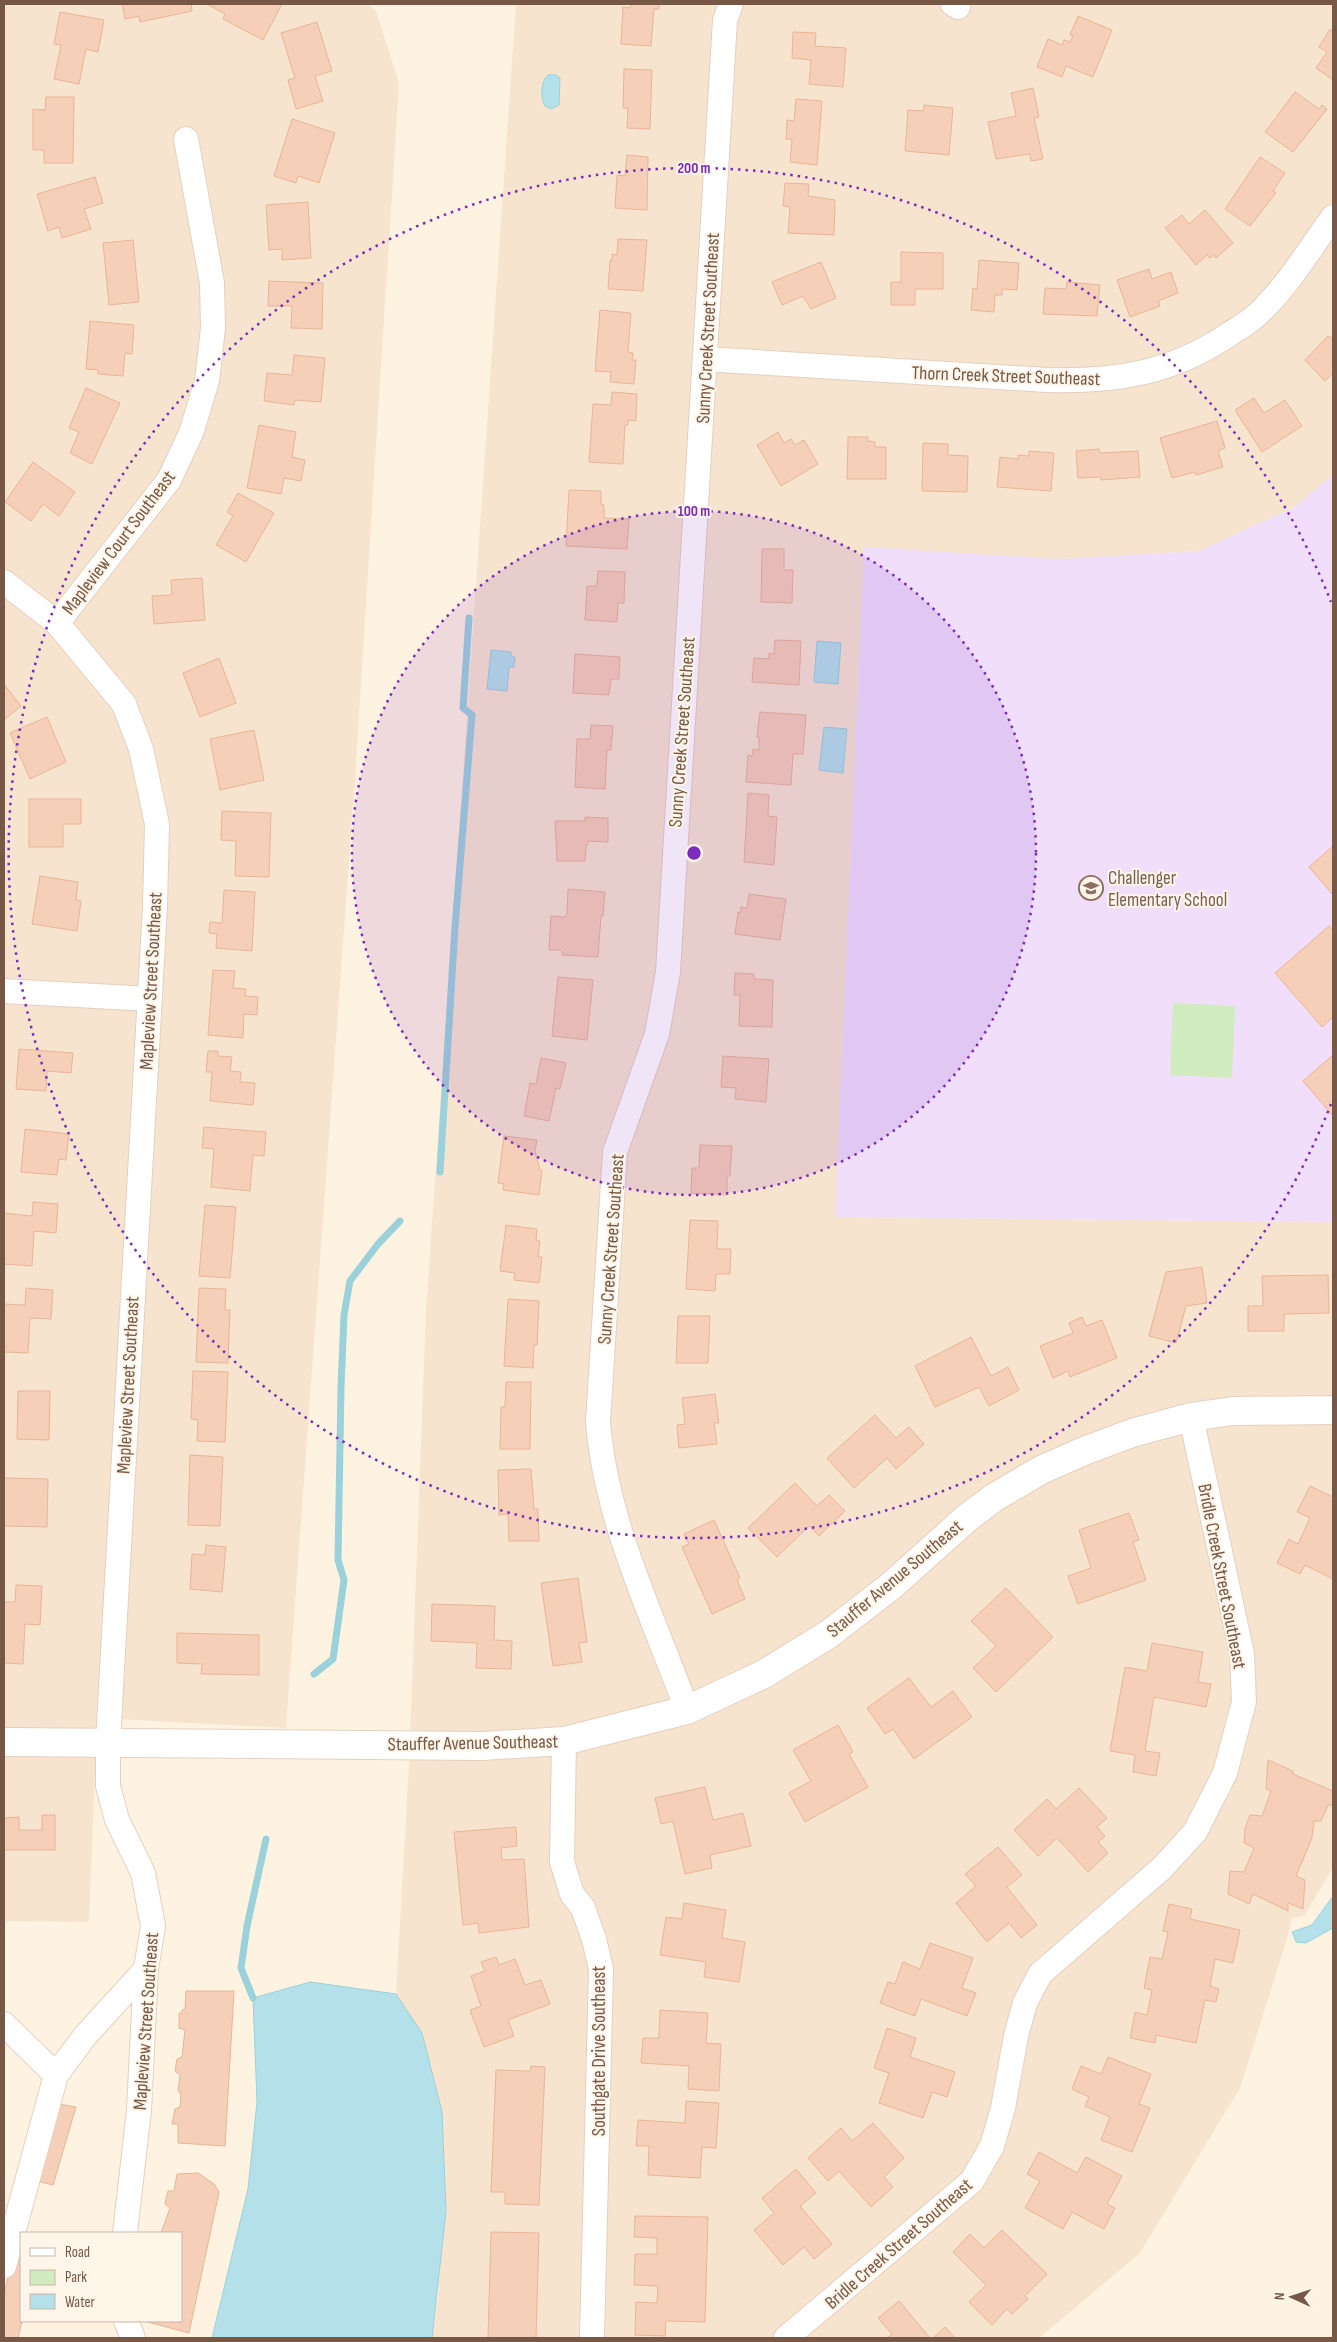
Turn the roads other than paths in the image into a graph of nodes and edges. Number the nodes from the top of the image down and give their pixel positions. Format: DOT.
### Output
graph roads {
  1 [pos="731,4"];
  2 [pos="186,139"];
  3 [pos="1333,217"];
  4 [pos="705,359"];
  5 [pos="4,582"];
  6 [pos="57,623"];
  7 [pos="4,991"];
  8 [pos="150,998"];
  9 [pos="1333,1410"];
  10 [pos="1191,1417"];
  11 [pos="687,1710"];
  12 [pos="564,1741"];
  13 [pos="4,1742"];
  14 [pos="108,1742"];
  15 [pos="146,1969"];
  16 [pos="4,2024"];
  17 [pos="56,2076"];
  18 [pos="125,2232"];
  19 [pos="4,2266"];
  20 [pos="126,2322"];
  21 [pos="133,2338"];
  22 [pos="592,2338"];
  23 [pos="786,2338"];
  1 -- 4 [label="street, Sunny Creek Street Southeast"];
  2 -- 6 [label="street, Mapleview Court Southeast"];
  3 -- 4 [label="street, Thorn Creek Street Southeast"];
  4 -- 11 [label="street, Sunny Creek Street Southeast"];
  5 -- 6 [label="street, Mapleview Street Southeast"];
  6 -- 8 [label="street, Mapleview Street Southeast"];
  7 -- 8 [label="street"];
  8 -- 14 [label="street, Mapleview Street Southeast"];
  9 -- 10 [label="street, Stauffer Avenue Southeast"];
  10 -- 11 [label="street, Stauffer Avenue Southeast"];
  10 -- 23 [label="street, Bridle Creek Street Southeast"];
  11 -- 12 [label="street, Stauffer Avenue Southeast"];
  12 -- 14 [label="street, Stauffer Avenue Southeast"];
  12 -- 22 [label="street, Southgate Drive Southeast"];
  13 -- 14 [label="street, Stauffer Avenue Southeast"];
  14 -- 15 [label="street, Mapleview Street Southeast"];
  15 -- 17 [label="street"];
  15 -- 18 [label="street, Mapleview Street Southeast"];
  16 -- 17 [label="street"];
  17 -- 19 [label="street"];
  20 -- 21 [label="street"];
}
